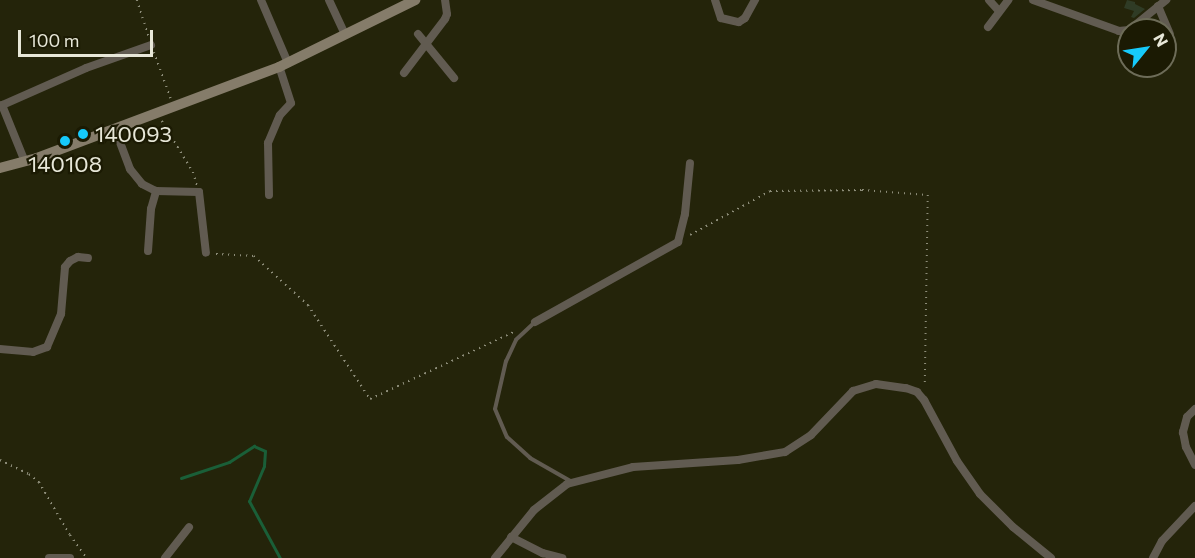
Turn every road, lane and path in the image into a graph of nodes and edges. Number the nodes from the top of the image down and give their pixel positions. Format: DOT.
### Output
graph roads {
  1 [pos="137,0"];
  2 [pos="261,0"];
  3 [pos="329,0"];
  4 [pos="415,0"];
  5 [pos="446,0"];
  6 [pos="715,0"];
  7 [pos="755,0"];
  8 [pos="989,0"];
  9 [pos="1008,0"];
  10 [pos="1033,0"];
  11 [pos="1166,0"];
  12 [pos="401,3"];
  13 [pos="1158,6"];
  14 [pos="999,11"];
  15 [pos="1144,18"];
  16 [pos="1163,18"];
  17 [pos="988,27"];
  18 [pos="1117,30"];
  19 [pos="418,34"];
  20 [pos="345,35"];
  21 [pos="426,43"];
  22 [pos="151,45"];
  23 [pos="284,65"];
  24 [pos="404,73"];
  25 [pos="454,78"];
  26 [pos="1,105"];
  27 [pos="174,106"];
  28 [pos="157,112"];
  29 [pos="115,129"];
  30 [pos="25,162"];
  31 [pos="690,163"];
  32 [pos="0,168"];
  33 [pos="156,191"];
  34 [pos="199,192"];
  35 [pos="269,195"];
  36 [pos="678,242"];
  37 [pos="148,251"];
  38 [pos="206,253"];
  39 [pos="88,258"];
  40 [pos="535,322"];
  41 [pos="515,332"];
  42 [pos="0,349"];
  43 [pos="924,400"];
  44 [pos="1195,409"];
  45 [pos="0,460"];
  46 [pos="1195,465"];
  47 [pos="573,482"];
  48 [pos="1195,506"];
  49 [pos="189,527"];
  50 [pos="511,537"];
  51 [pos="49,558"];
  52 [pos="70,558"];
  53 [pos="87,558"];
  54 [pos="165,558"];
  55 [pos="495,558"];
  56 [pos="562,558"];
  57 [pos="1051,558"];
  58 [pos="1153,558"];
  1 -- 22 [label="path"];
  2 -- 23 [label="street"];
  3 -- 20 [label="street"];
  4 -- 12 [label="main road"];
  5 -- 21 [label="street"];
  6 -- 7 [label="street"];
  8 -- 14 [label="street"];
  9 -- 14 [label="street"];
  10 -- 18 [label="street"];
  11 -- 13 [label="street"];
  12 -- 20 [label="main road"];
  13 -- 15 [label="street"];
  13 -- 16 [label="street"];
  14 -- 17 [label="street"];
  19 -- 21 [label="street"];
  20 -- 23 [label="main road"];
  21 -- 24 [label="street"];
  21 -- 25 [label="street"];
  22 -- 26 [label="street"];
  22 -- 27 [label="path"];
  23 -- 27 [label="main road"];
  23 -- 35 [label="street"];
  26 -- 30 [label="street"];
  27 -- 28 [label="main road"];
  28 -- 29 [label="main road"];
  28 -- 34 [label="path"];
  29 -- 30 [label="main road"];
  29 -- 33 [label="street"];
  30 -- 32 [label="main road"];
  31 -- 36 [label="street"];
  33 -- 34 [label="street"];
  33 -- 37 [label="street"];
  34 -- 38 [label="street"];
  36 -- 40 [label="street"];
  36 -- 43 [label="path"];
  38 -- 41 [label="path"];
  39 -- 42 [label="street"];
  40 -- 47 [label="lane"];
  43 -- 47 [label="street"];
  43 -- 57 [label="street"];
  44 -- 46 [label="street"];
  45 -- 53 [label="path"];
  47 -- 50 [label="street"];
  48 -- 58 [label="street"];
  49 -- 54 [label="street"];
  50 -- 55 [label="street"];
  50 -- 56 [label="street"];
  51 -- 52 [label="street"];
}
